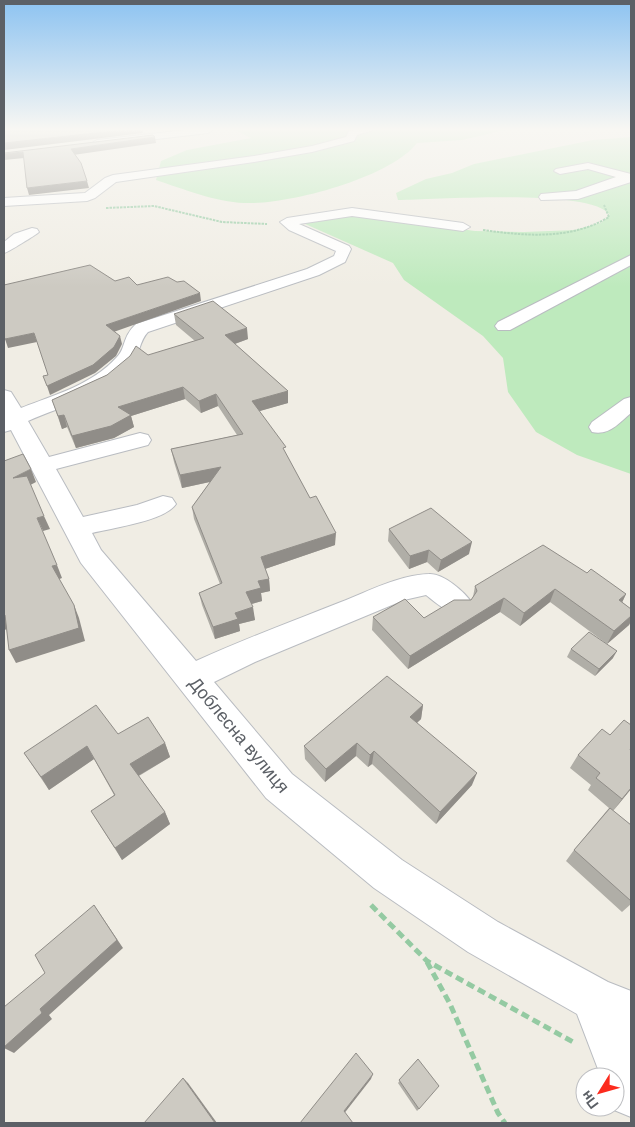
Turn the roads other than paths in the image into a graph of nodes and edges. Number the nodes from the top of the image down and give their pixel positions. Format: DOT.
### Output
graph roads {
  1 [pos="106,183"];
  2 [pos="615,183"];
  3 [pos="545,198"];
  4 [pos="4,202"];
  5 [pos="463,227"];
  6 [pos="32,232"];
  7 [pos="4,249"];
  8 [pos="631,259"];
  9 [pos="504,326"];
  10 [pos="631,403"];
  11 [pos="8,413"];
  12 [pos="600,427"];
  13 [pos="140,440"];
  14 [pos="41,466"];
  15 [pos="163,504"];
  16 [pos="75,528"];
  17 [pos="457,603"];
  18 [pos="191,678"];
  19 [pos="612,1006"];
  20 [pos="631,1093"];
  1 -- 4 [label="street"];
  2 -- 3 [label="street"];
  5 -- 11 [label="street"];
  6 -- 7 [label="street"];
  8 -- 9 [label="street"];
  10 -- 12 [label="street"];
  11 -- 14 [label="street, Доблесна вулиця"];
  13 -- 14 [label="street"];
  14 -- 16 [label="street, Доблесна вулиця"];
  15 -- 16 [label="street"];
  16 -- 18 [label="street, Доблесна вулиця"];
  17 -- 18 [label="street"];
  18 -- 19 [label="street, Доблесна вулиця"];
  19 -- 20 [label="street"];
}
